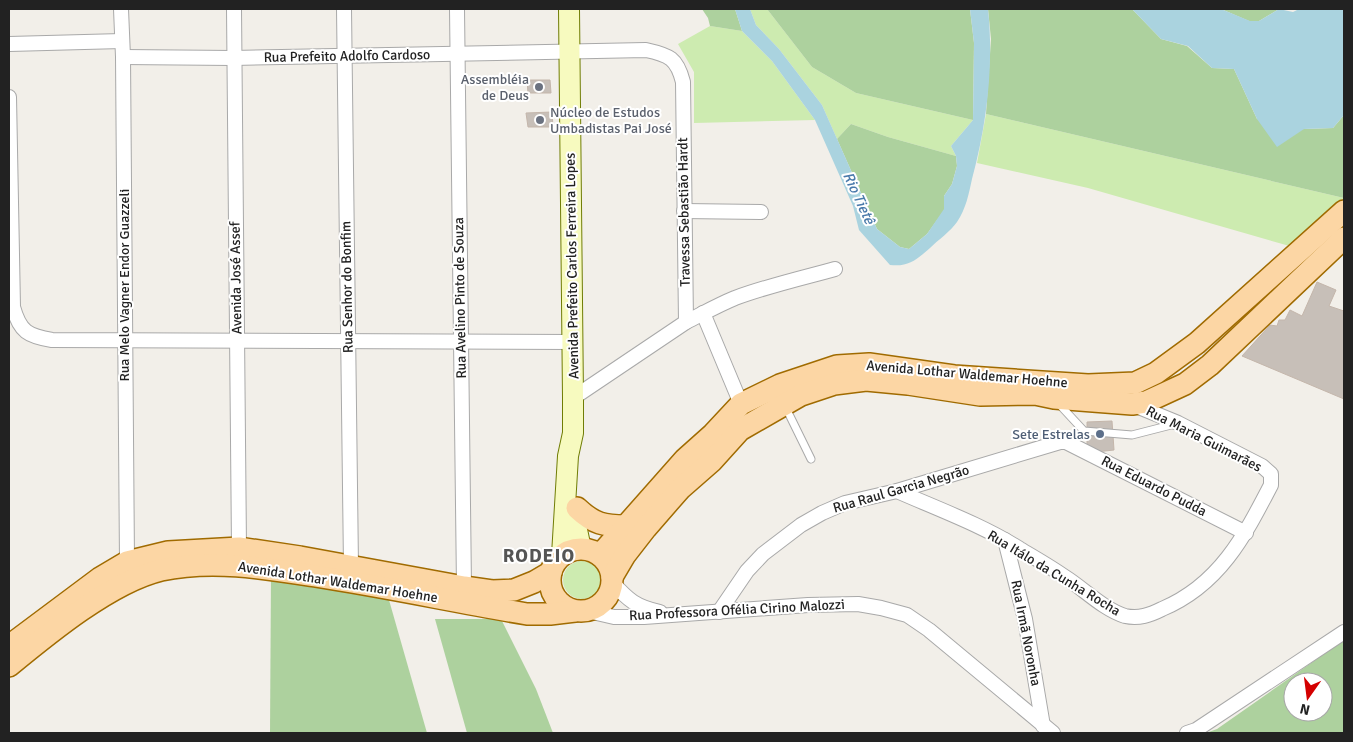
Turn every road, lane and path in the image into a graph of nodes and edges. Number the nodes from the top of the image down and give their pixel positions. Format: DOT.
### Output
graph roads {
  1 [pos="121,9"];
  2 [pos="234,9"];
  3 [pos="344,9"];
  4 [pos="456,9"];
  5 [pos="569,9"];
  6 [pos="122,41"];
  7 [pos="9,44"];
  8 [pos="570,50"];
  9 [pos="457,53"];
  10 [pos="344,56"];
  11 [pos="123,57"];
  12 [pos="233,58"];
  13 [pos="9,97"];
  14 [pos="684,211"];
  15 [pos="1344,211"];
  16 [pos="762,212"];
  17 [pos="1344,238"];
  18 [pos="835,269"];
  19 [pos="704,313"];
  20 [pos="686,322"];
  21 [pos="125,340"];
  22 [pos="237,340"];
  23 [pos="460,341"];
  24 [pos="348,342"];
  25 [pos="573,342"];
  26 [pos="574,398"];
  27 [pos="1054,398"];
  28 [pos="741,404"];
  29 [pos="784,404"];
  30 [pos="1132,404"];
  31 [pos="1178,423"];
  32 [pos="573,433"];
  33 [pos="1060,442"];
  34 [pos="811,460"];
  35 [pos="897,491"];
  36 [pos="577,508"];
  37 [pos="626,526"];
  38 [pos="1246,533"];
  39 [pos="1005,540"];
  40 [pos="239,548"];
  41 [pos="573,558"];
  42 [pos="127,562"];
  43 [pos="351,566"];
  44 [pos="612,580"];
  45 [pos="464,587"];
  46 [pos="582,611"];
  47 [pos="720,612"];
  48 [pos="673,614"];
  49 [pos="1344,632"];
  50 [pos="9,646"];
  51 [pos="9,666"];
  52 [pos="1048,730"];
  53 [pos="1187,733"];
  1 -- 6 [label="street, Rua Melo Vagner Endor Guazzeli"];
  2 -- 12 [label="street, Avenida José Assef"];
  3 -- 10 [label="street, Rua Senhor do Bonfim"];
  4 -- 9 [label="street, Rua Avelino Pinto de Souza"];
  5 -- 8 [label="main road, Avenida Prefeito Carlos Ferreira Lopes"];
  6 -- 7 [label="street"];
  6 -- 11 [label="street, Rua Melo Vagner Endor Guazzeli"];
  8 -- 9 [label="street, Rua Prefeito Adolfo Cardoso"];
  8 -- 14 [label="street, Travessa Sebastião Hardt"];
  8 -- 25 [label="main road, Avenida Prefeito Carlos Ferreira Lopes"];
  9 -- 10 [label="street, Rua Prefeito Adolfo Cardoso"];
  9 -- 23 [label="street, Rua Avelino Pinto de Souza"];
  10 -- 12 [label="street, Rua Prefeito Adolfo Cardoso"];
  10 -- 24 [label="street, Rua Senhor do Bonfim"];
  11 -- 12 [label="street, Rua Prefeito Adolfo Cardoso"];
  11 -- 21 [label="street, Rua Melo Vagner Endor Guazzeli"];
  12 -- 22 [label="street, Avenida José Assef"];
  13 -- 21 [label="street"];
  14 -- 16 [label="street"];
  14 -- 20 [label="street, Travessa Sebastião Hardt"];
  15 -- 28 [label="main road, Avenida Lothar Waldemar Hoehne"];
  17 -- 30 [label="main road, Avenida Lothar Waldemar Hoehne"];
  18 -- 19 [label="street"];
  19 -- 20 [label="street"];
  19 -- 28 [label="street"];
  20 -- 26 [label="street"];
  21 -- 22 [label="street"];
  21 -- 42 [label="street, Rua Melo Vagner Endor Guazzeli"];
  22 -- 24 [label="street"];
  22 -- 40 [label="street, Avenida José Assef"];
  23 -- 24 [label="street"];
  23 -- 25 [label="street"];
  23 -- 45 [label="street, Rua Avelino Pinto de Souza"];
  24 -- 43 [label="street, Rua Senhor do Bonfim"];
  25 -- 26 [label="main road, Avenida Prefeito Carlos Ferreira Lopes"];
  26 -- 32 [label="main road, Avenida Prefeito Carlos Ferreira Lopes"];
  27 -- 29 [label="main road, Avenida Lothar Waldemar Hoehne"];
  27 -- 30 [label="main road, Avenida Lothar Waldemar Hoehne"];
  27 -- 31 [label="lane"];
  28 -- 37 [label="main road, Avenida Lothar Waldemar Hoehne"];
  29 -- 34 [label="lane"];
  29 -- 44 [label="main road, Avenida Lothar Waldemar Hoehne"];
  30 -- 31 [label="street, Rua Maria Guimarães"];
  31 -- 38 [label="street, Rua Maria Guimarães"];
  32 -- 36 [label="main road, Avenida Prefeito Carlos Ferreira Lopes"];
  32 -- 41 [label="main road, Avenida Prefeito Carlos Ferreira Lopes"];
  33 -- 35 [label="street, Rua Raul Garcia Negrão"];
  33 -- 38 [label="street, Rua Eduardo Pudda"];
  35 -- 39 [label="street, Rua Itálo da Cunha Rocha"];
  35 -- 47 [label="street, Rua Raul Garcia Negrão"];
  36 -- 37 [label="main road"];
  36 -- 41 [label="main road, Avenida Prefeito Carlos Ferreira Lopes"];
  37 -- 41 [label="main road, Avenida Lothar Waldemar Hoehne"];
  38 -- 39 [label="street, Rua Itálo da Cunha Rocha"];
  39 -- 52 [label="street, Rua Irmã Noronha"];
  40 -- 42 [label="main road, Avenida Lothar Waldemar Hoehne"];
  40 -- 43 [label="main road, Avenida Lothar Waldemar Hoehne"];
  41 -- 44 [label="main road"];
  41 -- 45 [label="main road, Avenida Lothar Waldemar Hoehne"];
  41 -- 46 [label="main road"];
  42 -- 50 [label="main road, Avenida Lothar Waldemar Hoehne"];
  43 -- 45 [label="main road, Avenida Lothar Waldemar Hoehne"];
  44 -- 46 [label="main road"];
  44 -- 48 [label="street"];
  46 -- 48 [label="street, Rua Professora Ofélia Cirino Malozzi"];
  46 -- 51 [label="main road, Avenida Lothar Waldemar Hoehne"];
  47 -- 48 [label="street, Rua Professora Ofélia Cirino Malozzi"];
  47 -- 52 [label="street, Rua Professora Ofélia Cirino Malozzi"];
  49 -- 53 [label="street"];
}
